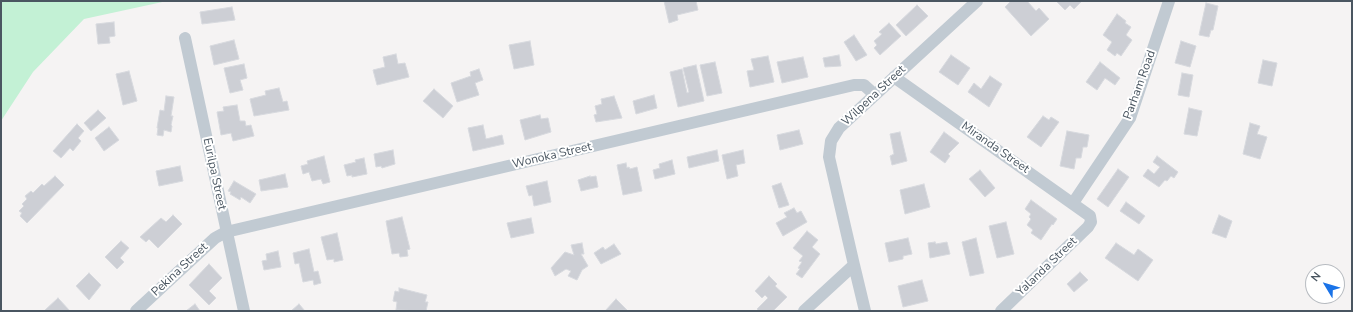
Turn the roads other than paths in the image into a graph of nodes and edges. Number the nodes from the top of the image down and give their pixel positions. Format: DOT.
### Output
graph roads {
  1 [pos="977,1"];
  2 [pos="1169,1"];
  3 [pos="185,38"];
  4 [pos="894,77"];
  5 [pos="875,95"];
  6 [pos="1073,203"];
  7 [pos="1091,222"];
  8 [pos="226,232"];
  9 [pos="854,265"];
  10 [pos="136,311"];
  11 [pos="244,311"];
  12 [pos="804,311"];
  13 [pos="865,311"];
  14 [pos="1001,311"];
  1 -- 4 [label="street, Wilpena Street"];
  2 -- 6 [label="street, Parham Road"];
  3 -- 8 [label="street, Eurilpa Street"];
  4 -- 5 [label="street, Wilpena Street"];
  4 -- 6 [label="street, Miranda Street"];
  5 -- 8 [label="street, Wonoka Street"];
  5 -- 9 [label="street, Wilpena Street"];
  6 -- 7 [label="street, Miranda Street"];
  7 -- 14 [label="street, Yalanda Street"];
  8 -- 10 [label="street, Pekina Street"];
  8 -- 11 [label="street, Eurilpa Street"];
  9 -- 12 [label="street"];
  9 -- 13 [label="street, Wilpena Street"];
}
